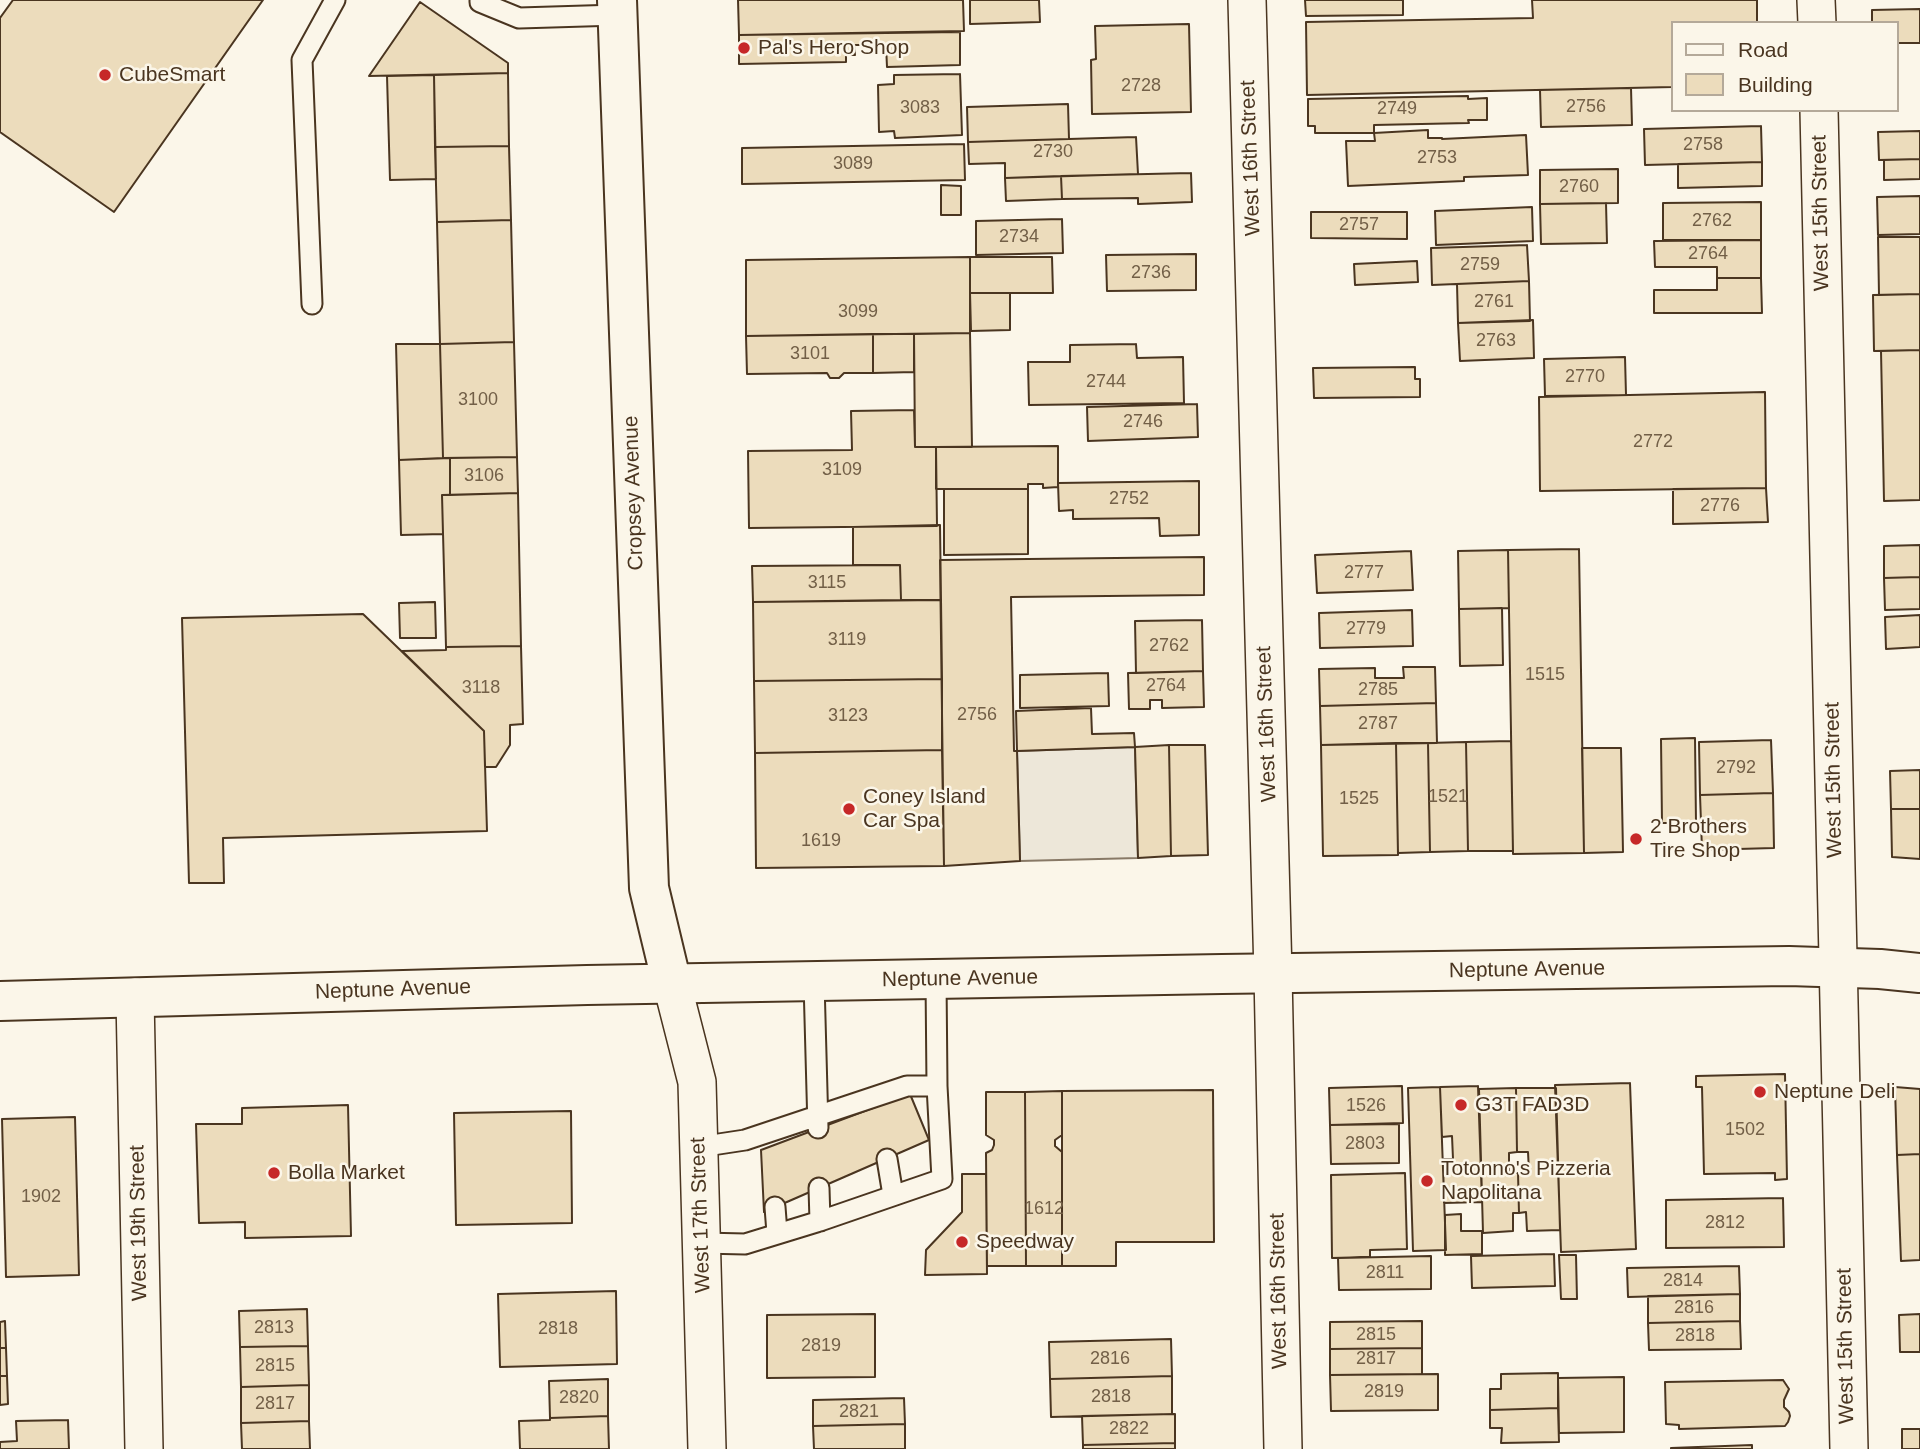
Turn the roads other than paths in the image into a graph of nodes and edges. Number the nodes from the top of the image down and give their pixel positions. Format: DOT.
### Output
graph roads {
  1 [pos="335,0"];
  2 [pos="480,0"];
  3 [pos="1247,0"];
  4 [pos="1816,0"];
  5 [pos="617,8"];
  6 [pos="1816,21"];
  7 [pos="1819,112"];
  8 [pos="312,304"];
  9 [pos="1838,968"];
  10 [pos="1920,973"];
  11 [pos="1273,974"];
  12 [pos="936,979"];
  13 [pos="814,982"];
  14 [pos="672,984"];
  15 [pos="135,997"];
  16 [pos="0,1001"];
  17 [pos="937,1086"];
  18 [pos="818,1122"];
  19 [pos="699,1147"];
  20 [pos="887,1159"];
  21 [pos="820,1188"];
  22 [pos="893,1195"];
  23 [pos="775,1207"];
  24 [pos="820,1221"];
  25 [pos="777,1233"];
  26 [pos="702,1243"];
  27 [pos="144,1449"];
  28 [pos="707,1449"];
  29 [pos="1283,1449"];
  30 [pos="1849,1449"];
  1 -- 8 [label="lane"];
  2 -- 5 [label="lane"];
  3 -- 11 [label="street, West 16th Street"];
  4 -- 6 [label="street"];
  5 -- 14 [label="main road, Cropsey Avenue"];
  7 -- 9 [label="street, West 15th Street"];
  9 -- 10 [label="main road, Neptune Avenue"];
  9 -- 11 [label="main road, Neptune Avenue"];
  9 -- 30 [label="street, West 15th Street"];
  11 -- 12 [label="main road, Neptune Avenue"];
  11 -- 29 [label="street, West 16th Street"];
  12 -- 13 [label="main road, Neptune Avenue"];
  12 -- 17 [label="lane"];
  13 -- 14 [label="main road, Neptune Avenue"];
  13 -- 18 [label="lane"];
  14 -- 15 [label="main road, Neptune Avenue"];
  14 -- 19 [label="street, West 17th Street"];
  15 -- 16 [label="main road, Neptune Avenue"];
  15 -- 27 [label="street, West 19th Street"];
  17 -- 18 [label="lane"];
  17 -- 22 [label="lane"];
  18 -- 19 [label="lane"];
  19 -- 26 [label="street, West 17th Street"];
  20 -- 22 [label="lane"];
  21 -- 24 [label="lane"];
  22 -- 24 [label="lane"];
  23 -- 25 [label="lane"];
  24 -- 25 [label="lane"];
  25 -- 26 [label="lane"];
  26 -- 28 [label="street, West 17th Street"];
}
